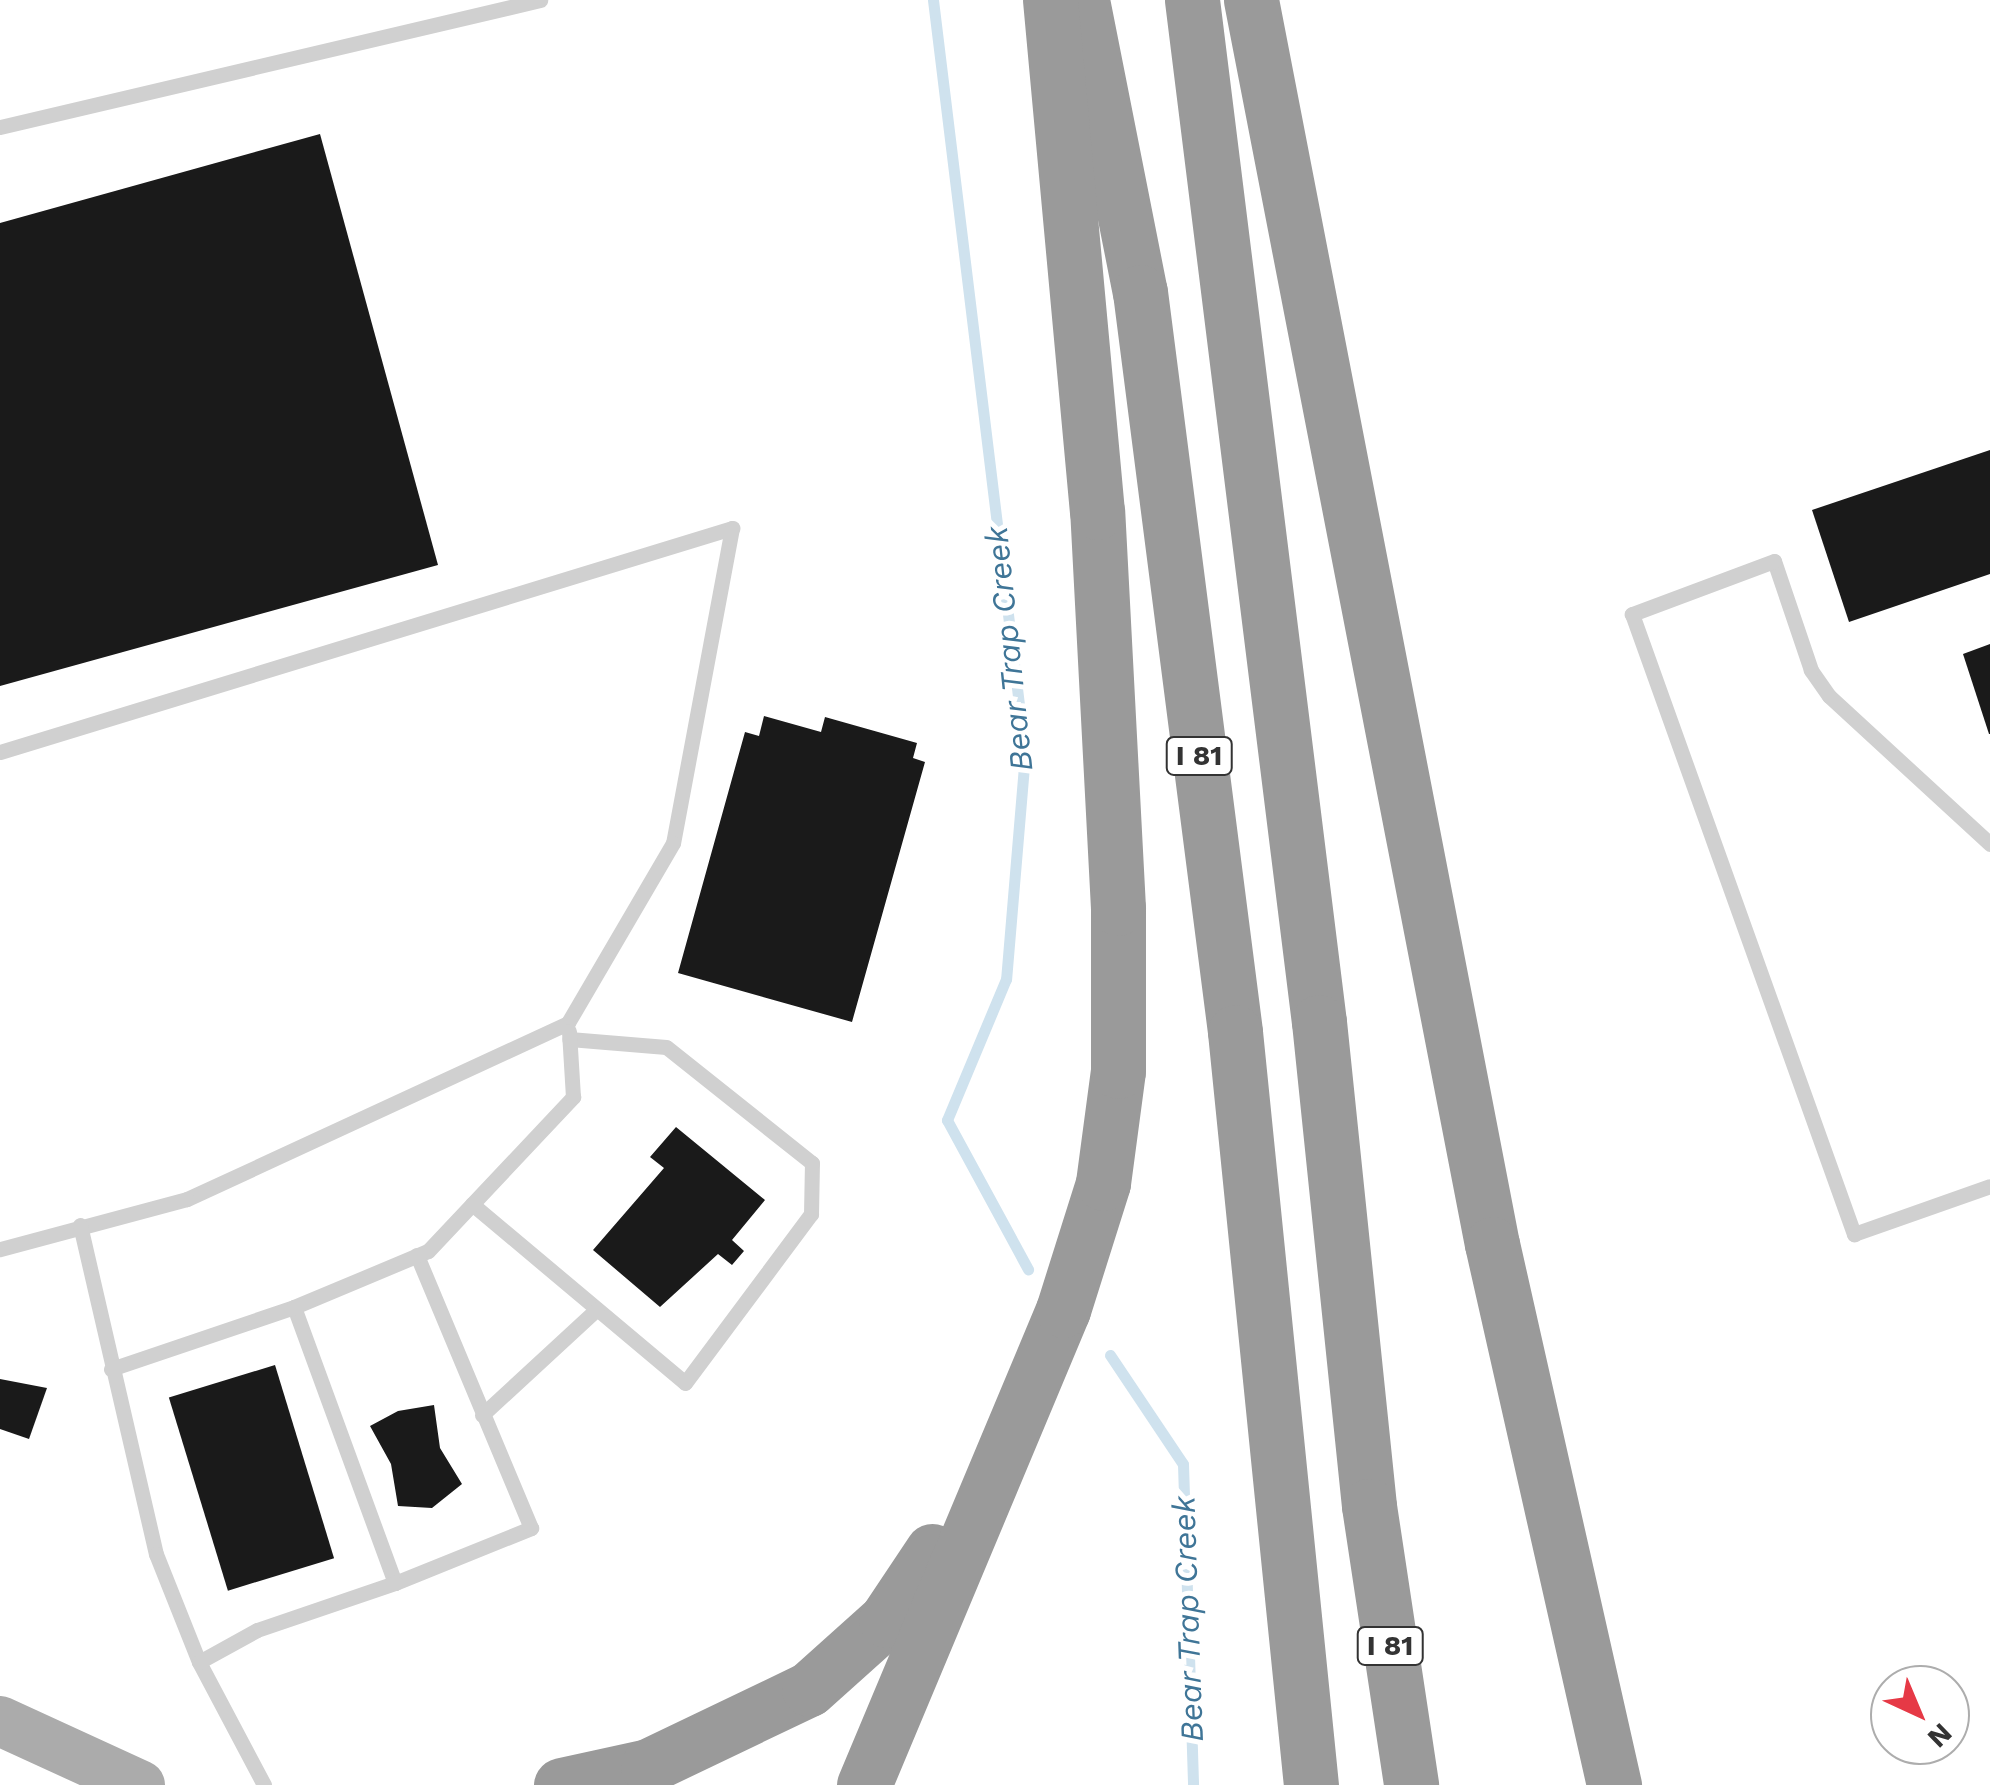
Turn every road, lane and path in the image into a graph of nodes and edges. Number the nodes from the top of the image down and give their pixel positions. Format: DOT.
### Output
graph roads {
  1 [pos="540,0"];
  2 [pos="1050,0"];
  3 [pos="1082,0"];
  4 [pos="1192,0"];
  5 [pos="1251,0"];
  6 [pos="0,127"];
  7 [pos="0,752"];
  8 [pos="1990,844"];
  9 [pos="569,1031"];
  10 [pos="1990,1186"];
  11 [pos="472,1204"];
  12 [pos="80,1225"];
  13 [pos="0,1249"];
  14 [pos="417,1255"];
  15 [pos="294,1308"];
  16 [pos="597,1309"];
  17 [pos="111,1369"];
  18 [pos="482,1415"];
  19 [pos="1016,1423"];
  20 [pos="395,1583"];
  21 [pos="199,1662"];
  22 [pos="0,1721"];
  23 [pos="140,1785"];
  24 [pos="264,1785"];
  25 [pos="561,1785"];
  26 [pos="864,1785"];
  27 [pos="1311,1785"];
  28 [pos="1412,1785"];
  29 [pos="1614,1785"];
  1 -- 6 [label="lane"];
  2 -- 19 [label="highway"];
  3 -- 27 [label="highway, I 81"];
  4 -- 28 [label="highway, I 81"];
  5 -- 29 [label="highway"];
  7 -- 9 [label="lane"];
  8 -- 10 [label="lane"];
  9 -- 11 [label="lane"];
  9 -- 12 [label="lane"];
  9 -- 16 [label="lane"];
  11 -- 14 [label="lane"];
  11 -- 16 [label="lane"];
  12 -- 13 [label="lane"];
  12 -- 17 [label="lane"];
  14 -- 15 [label="lane"];
  14 -- 18 [label="lane"];
  15 -- 17 [label="lane"];
  15 -- 20 [label="lane"];
  16 -- 18 [label="lane"];
  17 -- 21 [label="lane"];
  18 -- 20 [label="lane"];
  19 -- 25 [label="highway"];
  19 -- 26 [label="highway"];
  20 -- 21 [label="lane"];
  21 -- 24 [label="lane"];
  22 -- 23 [label="main road"];
}
